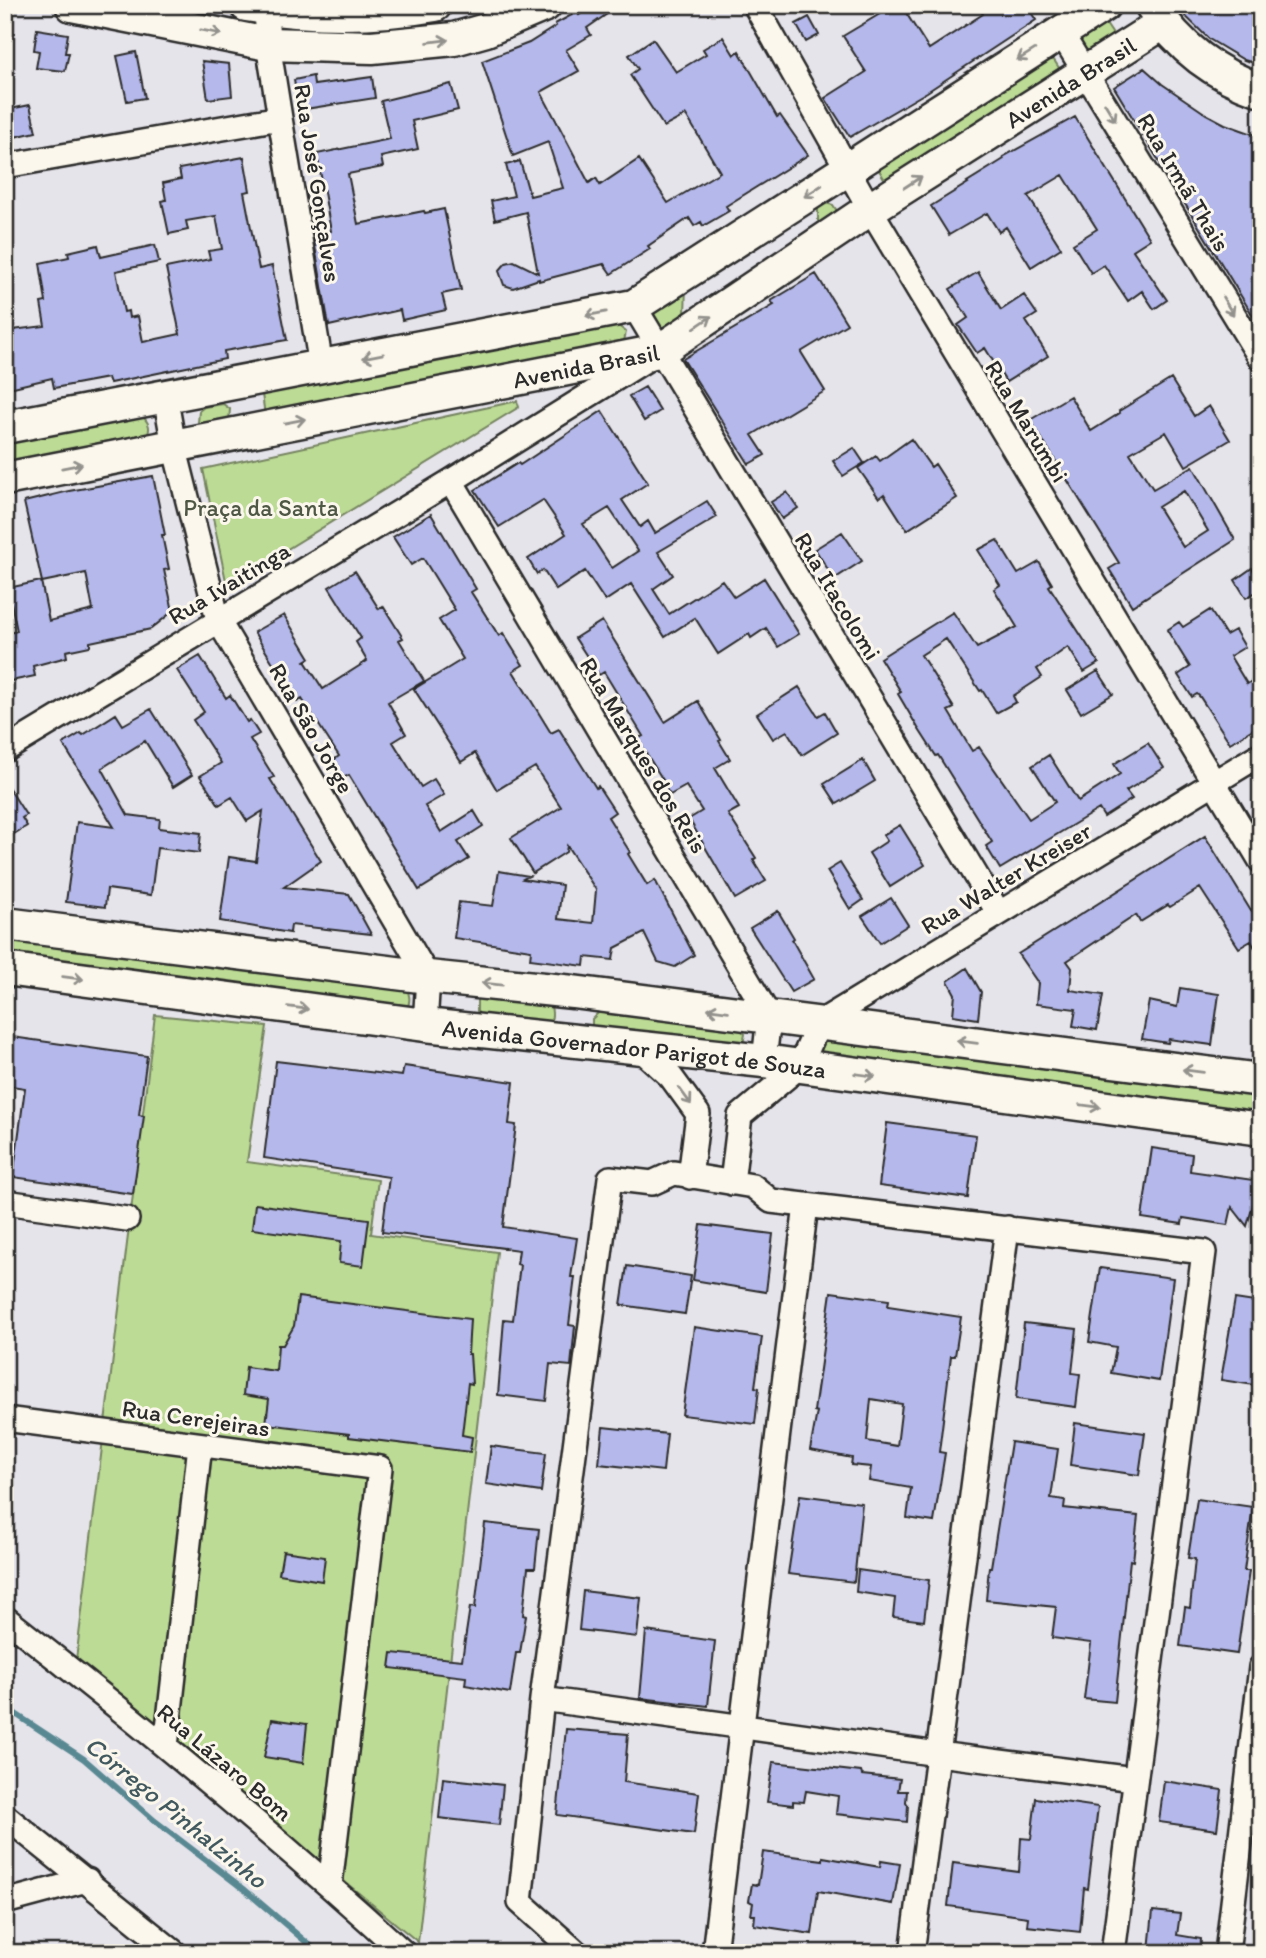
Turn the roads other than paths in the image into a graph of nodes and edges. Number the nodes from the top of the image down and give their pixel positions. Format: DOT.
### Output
graph roads {
  1 [pos="72,5"];
  2 [pos="435,5"];
  3 [pos="545,5"];
  4 [pos="755,5"];
  5 [pos="1104,5"];
  6 [pos="256,7"];
  7 [pos="1157,14"];
  8 [pos="1061,33"];
  9 [pos="268,44"];
  10 [pos="1086,72"];
  11 [pos="1261,90"];
  12 [pos="280,118"];
  13 [pos="5,166"];
  14 [pos="847,169"];
  15 [pos="870,209"];
  16 [pos="634,306"];
  17 [pos="659,351"];
  18 [pos="1261,359"];
  19 [pos="321,366"];
  20 [pos="264,376"];
  21 [pos="165,395"];
  22 [pos="5,427"];
  23 [pos="260,428"];
  24 [pos="174,446"];
  25 [pos="5,479"];
  26 [pos="451,481"];
  27 [pos="218,620"];
  28 [pos="5,750"];
  29 [pos="1261,754"];
  30 [pos="1213,783"];
  31 [pos="1261,861"];
  32 [pos="998,912"];
  33 [pos="5,924"];
  34 [pos="5,969"];
  35 [pos="428,977"];
  36 [pos="769,1016"];
  37 [pos="819,1023"];
  38 [pos="425,1025"];
  39 [pos="638,1047"];
  40 [pos="764,1061"];
  41 [pos="800,1066"];
  42 [pos="1261,1080"];
  43 [pos="1261,1129"];
  44 [pos="690,1177"];
  45 [pos="732,1183"];
  46 [pos="5,1202"];
  47 [pos="806,1205"];
  48 [pos="127,1219"];
  49 [pos="1007,1228"];
  50 [pos="5,1419"];
  51 [pos="200,1445"];
  52 [pos="5,1618"];
  53 [pos="1261,1667"];
  54 [pos="542,1699"];
  55 [pos="741,1727"];
  56 [pos="166,1746"];
  57 [pos="938,1754"];
  58 [pos="1134,1779"];
  59 [pos="5,1816"];
  60 [pos="1251,1849"];
  61 [pos="87,1880"];
  62 [pos="330,1885"];
  63 [pos="5,1902"];
  64 [pos="175,1953"];
  65 [pos="404,1953"];
  66 [pos="577,1953"];
  67 [pos="714,1953"];
  68 [pos="912,1953"];
  69 [pos="1113,1953"];
  70 [pos="1227,1953"];
  1 -- 9 [label="street, one-way"];
  2 -- 6 [label="street"];
  9 -- 3 [label="street, one-way"];
  4 -- 14 [label="street, Rua Marumbi"];
  5 -- 8 [label="street, Avenida Brasil"];
  6 -- 9 [label="street, Rua José Gonçalves"];
  7 -- 10 [label="street, Avenida Brasil"];
  7 -- 11 [label="street"];
  8 -- 10 [label="street, Rua Irmã Thais"];
  8 -- 14 [label="street, Avenida Brasil, one-way"];
  9 -- 12 [label="street, Rua José Gonçalves"];
  15 -- 10 [label="street, Avenida Brasil, one-way"];
  10 -- 18 [label="street, Rua Irmã Thais, one-way"];
  12 -- 13 [label="street"];
  12 -- 19 [label="street, Rua José Gonçalves"];
  14 -- 15 [label="street, Rua Marumbi"];
  14 -- 16 [label="street, Avenida Brasil, one-way"];
  17 -- 15 [label="street, Avenida Brasil, one-way"];
  15 -- 30 [label="street, Rua Marumbi"];
  16 -- 17 [label="street, Rua Itacolomi"];
  16 -- 19 [label="street, Avenida Brasil, one-way"];
  23 -- 17 [label="street, Avenida Brasil, one-way"];
  17 -- 26 [label="street, Rua Ivaitinga"];
  17 -- 32 [label="street, Rua Itacolomi"];
  19 -- 20 [label="street, Avenida Brasil"];
  20 -- 21 [label="street, Avenida Brasil"];
  20 -- 23 [label="street"];
  21 -- 22 [label="street, Avenida Brasil"];
  21 -- 24 [label="street, Rua São Jorge"];
  23 -- 24 [label="street, Avenida Brasil"];
  25 -- 24 [label="street, Avenida Brasil, one-way"];
  24 -- 27 [label="street, Rua São Jorge"];
  26 -- 27 [label="street, Rua Ivaitinga"];
  26 -- 36 [label="street, Rua Marques dos Reis"];
  27 -- 28 [label="street, Rua Ivaitinga"];
  27 -- 35 [label="street, Rua São Jorge"];
  29 -- 30 [label="street, Rua Walter Kreiser"];
  30 -- 31 [label="street, Rua Marumbi"];
  30 -- 32 [label="street, Rua Walter Kreiser"];
  32 -- 37 [label="street, Rua Walter Kreiser"];
  33 -- 35 [label="street, Avenida Governador Parigot de Souza"];
  34 -- 38 [label="street, Avenida Governador Parigot de Souza, one-way"];
  36 -- 35 [label="street, Avenida Governador Parigot de Souza, one-way"];
  35 -- 38 [label="street"];
  36 -- 37 [label="street, Avenida Governador Parigot de Souza"];
  36 -- 40 [label="street"];
  37 -- 41 [label="street"];
  42 -- 37 [label="street, Avenida Governador Parigot de Souza, one-way"];
  38 -- 39 [label="street, Avenida Governador Parigot de Souza"];
  39 -- 40 [label="street, Avenida Governador Parigot de Souza"];
  39 -- 44 [label="street, one-way"];
  40 -- 41 [label="street, Avenida Governador Parigot de Souza"];
  41 -- 43 [label="street, Avenida Governador Parigot de Souza, one-way"];
  41 -- 45 [label="street"];
  44 -- 45 [label="street"];
  44 -- 54 [label="street"];
  45 -- 47 [label="street"];
  46 -- 48 [label="street"];
  47 -- 49 [label="street"];
  47 -- 55 [label="street"];
  49 -- 57 [label="street"];
  49 -- 58 [label="street"];
  50 -- 51 [label="street, Rua Cerejeiras"];
  51 -- 56 [label="street"];
  51 -- 62 [label="street, Rua Cerejeiras"];
  52 -- 56 [label="street, Rua Lázaro Bom"];
  53 -- 60 [label="street"];
  54 -- 55 [label="street"];
  54 -- 66 [label="street"];
  55 -- 57 [label="street"];
  55 -- 67 [label="street"];
  56 -- 62 [label="street, Rua Lázaro Bom"];
  57 -- 58 [label="street"];
  57 -- 68 [label="street"];
  58 -- 69 [label="street"];
  59 -- 61 [label="street"];
  60 -- 70 [label="street"];
  61 -- 63 [label="street"];
  61 -- 64 [label="street"];
  62 -- 65 [label="street, Rua Lázaro Bom"];
}
